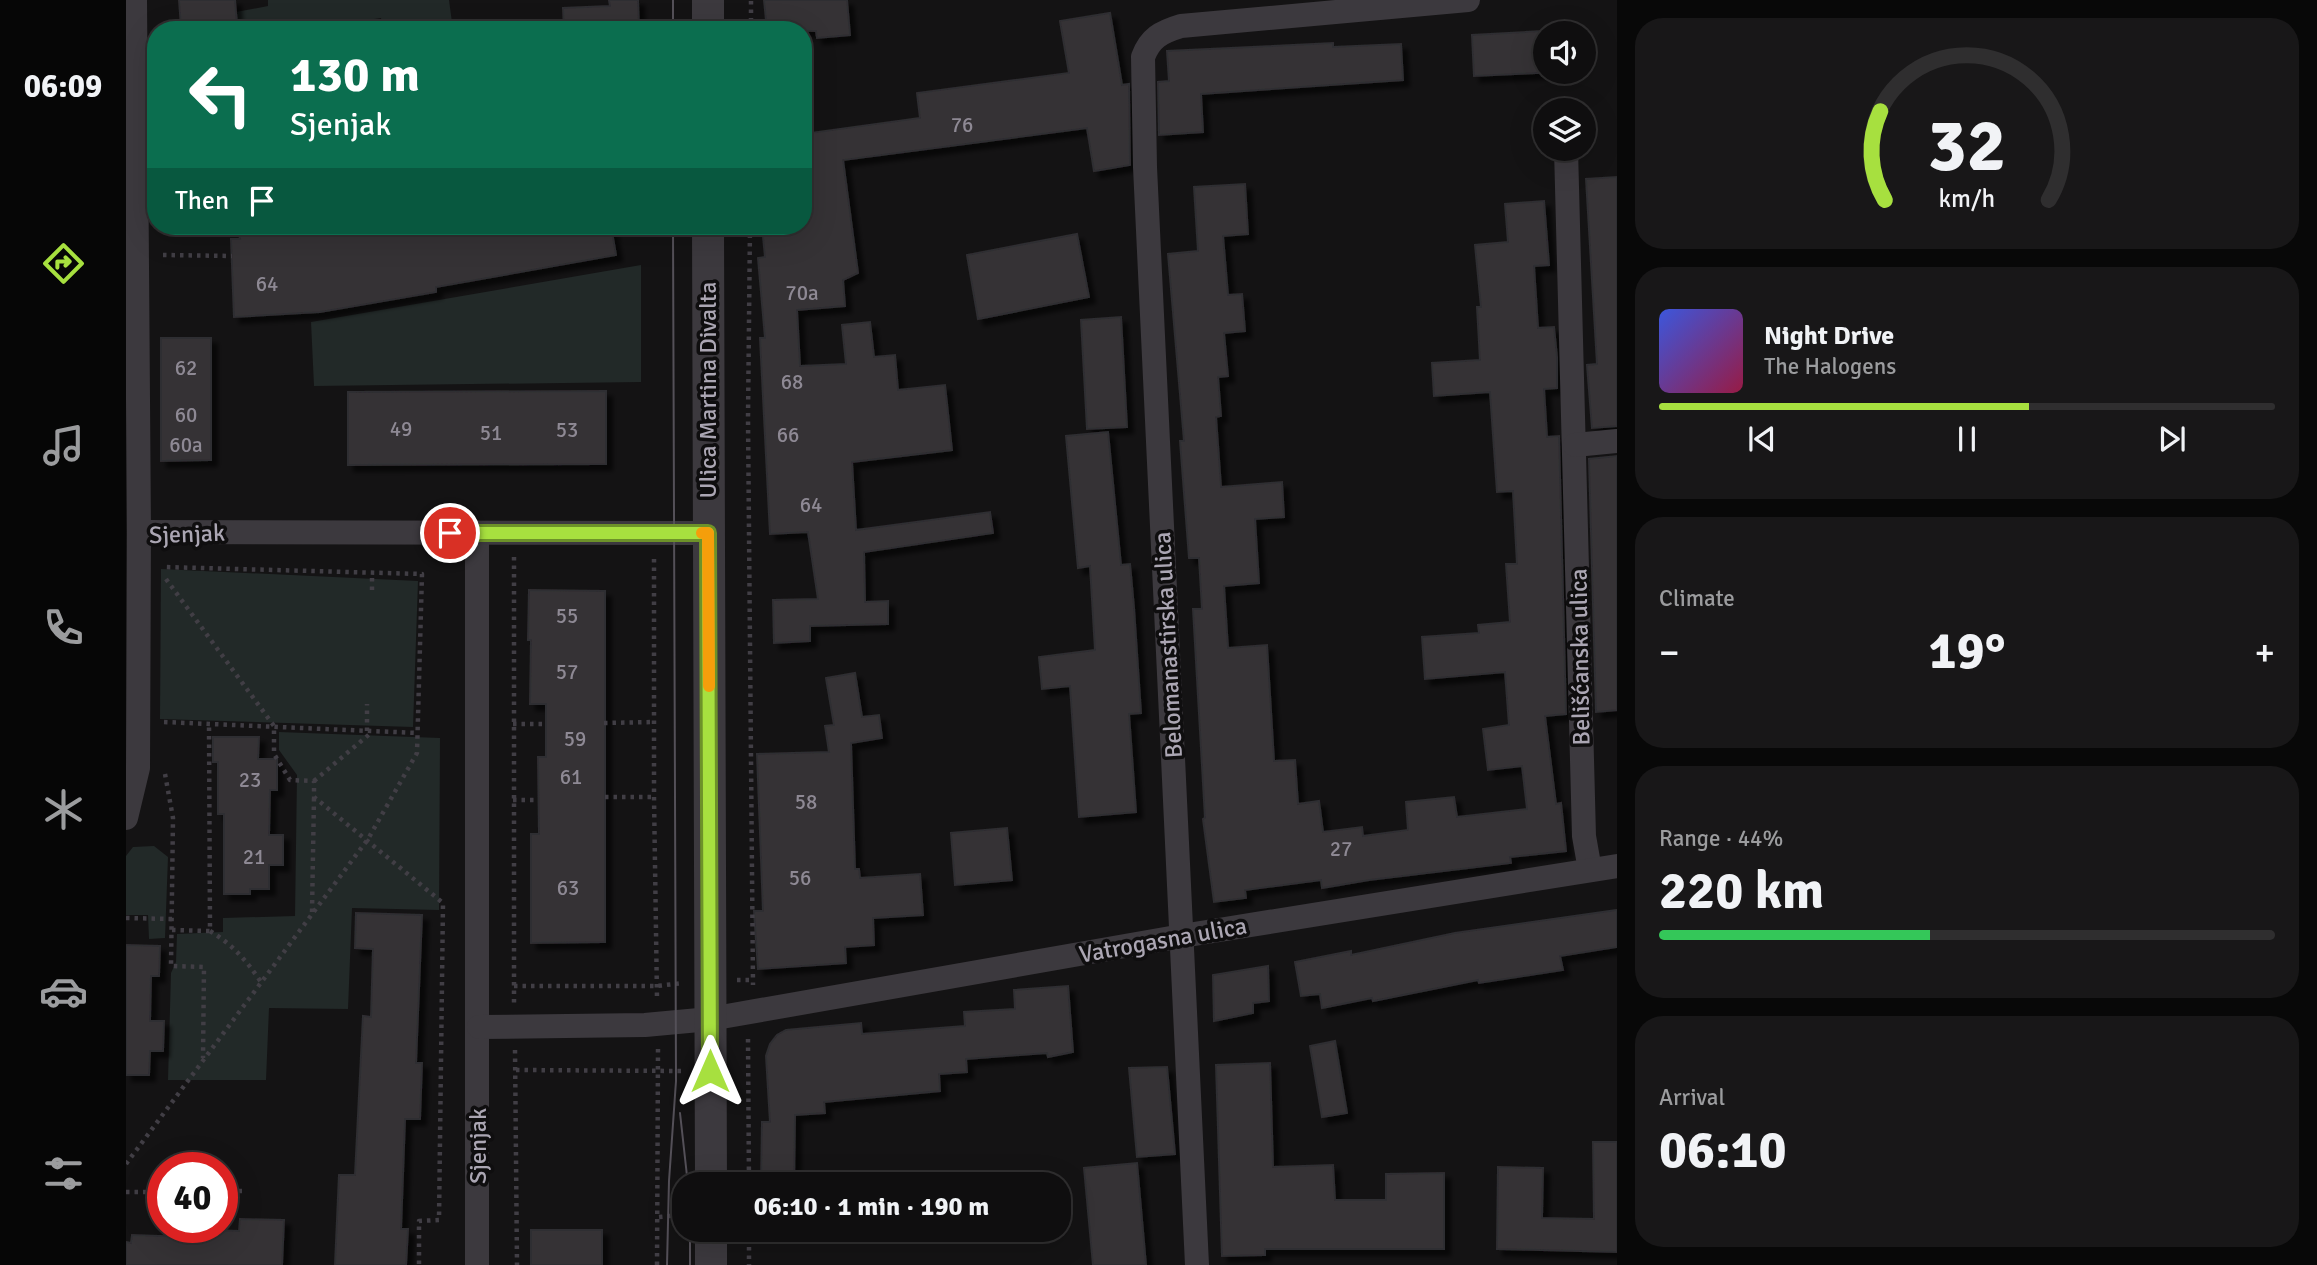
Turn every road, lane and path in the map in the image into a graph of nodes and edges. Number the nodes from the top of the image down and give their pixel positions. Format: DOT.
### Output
graph roads {
  1 [pos="135,0"];
  2 [pos="708,0"];
  3 [pos="751,0"];
  4 [pos="1468,0"];
  5 [pos="1252,9"];
  6 [pos="708,21"];
  7 [pos="751,21"];
  8 [pos="130,49"];
  9 [pos="1566,161"];
  10 [pos="708,235"];
  11 [pos="750,235"];
  12 [pos="157,254"];
  13 [pos="232,256"];
  14 [pos="1617,441"];
  15 [pos="1574,445"];
  16 [pos="139,533"];
  17 [pos="477,533"];
  18 [pos="708,533"];
  19 [pos="654,549"];
  20 [pos="514,551"];
  21 [pos="372,573"];
  22 [pos="372,590"];
  23 [pos="367,704"];
  24 [pos="156,722"];
  25 [pos="655,722"];
  26 [pos="604,723"];
  27 [pos="209,724"];
  28 [pos="513,724"];
  29 [pos="546,724"];
  30 [pos="274,726"];
  31 [pos="370,731"];
  32 [pos="417,733"];
  33 [pos="314,781"];
  34 [pos="314,797"];
  35 [pos="605,797"];
  36 [pos="654,797"];
  37 [pos="513,800"];
  38 [pos="538,800"];
  39 [pos="126,818"];
  40 [pos="368,839"];
  41 [pos="1617,866"];
  42 [pos="1590,870"];
  43 [pos="312,913"];
  44 [pos="126,918"];
  45 [pos="172,919"];
  46 [pos="172,930"];
  47 [pos="210,931"];
  48 [pos="1182,936"];
  49 [pos="754,980"];
  50 [pos="710,981"];
  51 [pos="261,982"];
  52 [pos="514,985"];
  53 [pos="657,986"];
  54 [pos="748,1012"];
  55 [pos="710,1019"];
  56 [pos="657,1025"];
  57 [pos="514,1026"];
  58 [pos="479,1027"];
  59 [pos="516,1070"];
  60 [pos="657,1071"];
  61 [pos="710,1071"];
  62 [pos="748,1071"];
  63 [pos="126,1164"];
  64 [pos="711,1172"];
  65 [pos="749,1172"];
  66 [pos="238,1191"];
  67 [pos="242,1191"];
  68 [pos="126,1192"];
  69 [pos="147,1192"];
  70 [pos="672,1216"];
  71 [pos="659,1217"];
  72 [pos="711,1242"];
  73 [pos="749,1242"];
  74 [pos="419,1265"];
  75 [pos="477,1265"];
  76 [pos="517,1265"];
  77 [pos="657,1265"];
  78 [pos="711,1265"];
  79 [pos="749,1265"];
  80 [pos="1196,1265"];
  1 -- 8 [label="street"];
  2 -- 6 [label="street"];
  3 -- 7 [label="path"];
  4 -- 5 [label="street"];
  5 -- 48 [label="street, Belomanastirska ulica"];
  8 -- 16 [label="street"];
  9 -- 15 [label="street, Belišćanska ulica"];
  10 -- 18 [label="street, Ulica Martina Divalta"];
  11 -- 49 [label="path"];
  12 -- 13 [label="path"];
  14 -- 15 [label="street"];
  15 -- 42 [label="street, Belišćanska ulica"];
  16 -- 17 [label="street, Sjenjak"];
  16 -- 39 [label="street, Sjenjak"];
  17 -- 18 [label="street, Sjenjak"];
  17 -- 58 [label="street, Sjenjak"];
  18 -- 50 [label="street, Ulica Martina Divalta"];
  19 -- 25 [label="path"];
  20 -- 28 [label="path"];
  21 -- 22 [label="path"];
  21 -- 30 [label="path"];
  21 -- 32 [label="path"];
  23 -- 31 [label="path"];
  24 -- 27 [label="path"];
  25 -- 26 [label="path"];
  25 -- 36 [label="path"];
  27 -- 30 [label="path"];
  27 -- 47 [label="path"];
  28 -- 29 [label="path"];
  28 -- 37 [label="path"];
  30 -- 31 [label="path"];
  30 -- 33 [label="path"];
  31 -- 32 [label="path"];
  31 -- 33 [label="path"];
  32 -- 40 [label="path"];
  33 -- 34 [label="path"];
  34 -- 40 [label="path"];
  34 -- 43 [label="path"];
  35 -- 36 [label="path"];
  36 -- 53 [label="path"];
  37 -- 38 [label="path"];
  37 -- 52 [label="path"];
  40 -- 43 [label="path"];
  40 -- 74 [label="path"];
  41 -- 42 [label="street, Vatrogasna ulica"];
  42 -- 48 [label="street, Vatrogasna ulica"];
  43 -- 51 [label="path"];
  44 -- 45 [label="path"];
  46 -- 47 [label="path"];
  47 -- 51 [label="path"];
  48 -- 54 [label="street, Vatrogasna ulica"];
  48 -- 80 [label="street, Belomanastirska ulica"];
  49 -- 50 [label="path"];
  49 -- 54 [label="path"];
  50 -- 53 [label="path"];
  50 -- 55 [label="street, Ulica Martina Divalta"];
  51 -- 63 [label="path"];
  52 -- 53 [label="path"];
  52 -- 57 [label="path"];
  53 -- 56 [label="path"];
  54 -- 55 [label="street, Vatrogasna ulica"];
  54 -- 62 [label="path"];
  55 -- 56 [label="street"];
  55 -- 61 [label="street, Ulica Martina Divalta"];
  56 -- 57 [label="street"];
  56 -- 60 [label="path"];
  57 -- 58 [label="street"];
  57 -- 59 [label="path"];
  58 -- 75 [label="street, Sjenjak"];
  59 -- 60 [label="path"];
  59 -- 76 [label="path"];
  60 -- 61 [label="path"];
  60 -- 71 [label="path"];
  61 -- 62 [label="path"];
  61 -- 64 [label="street, Ulica Martina Divalta"];
  62 -- 65 [label="path"];
  66 -- 67 [label="path"];
  68 -- 69 [label="path"];
  70 -- 71 [label="path"];
  71 -- 77 [label="path"];
  72 -- 78 [label="street"];
  73 -- 79 [label="path"];
}
